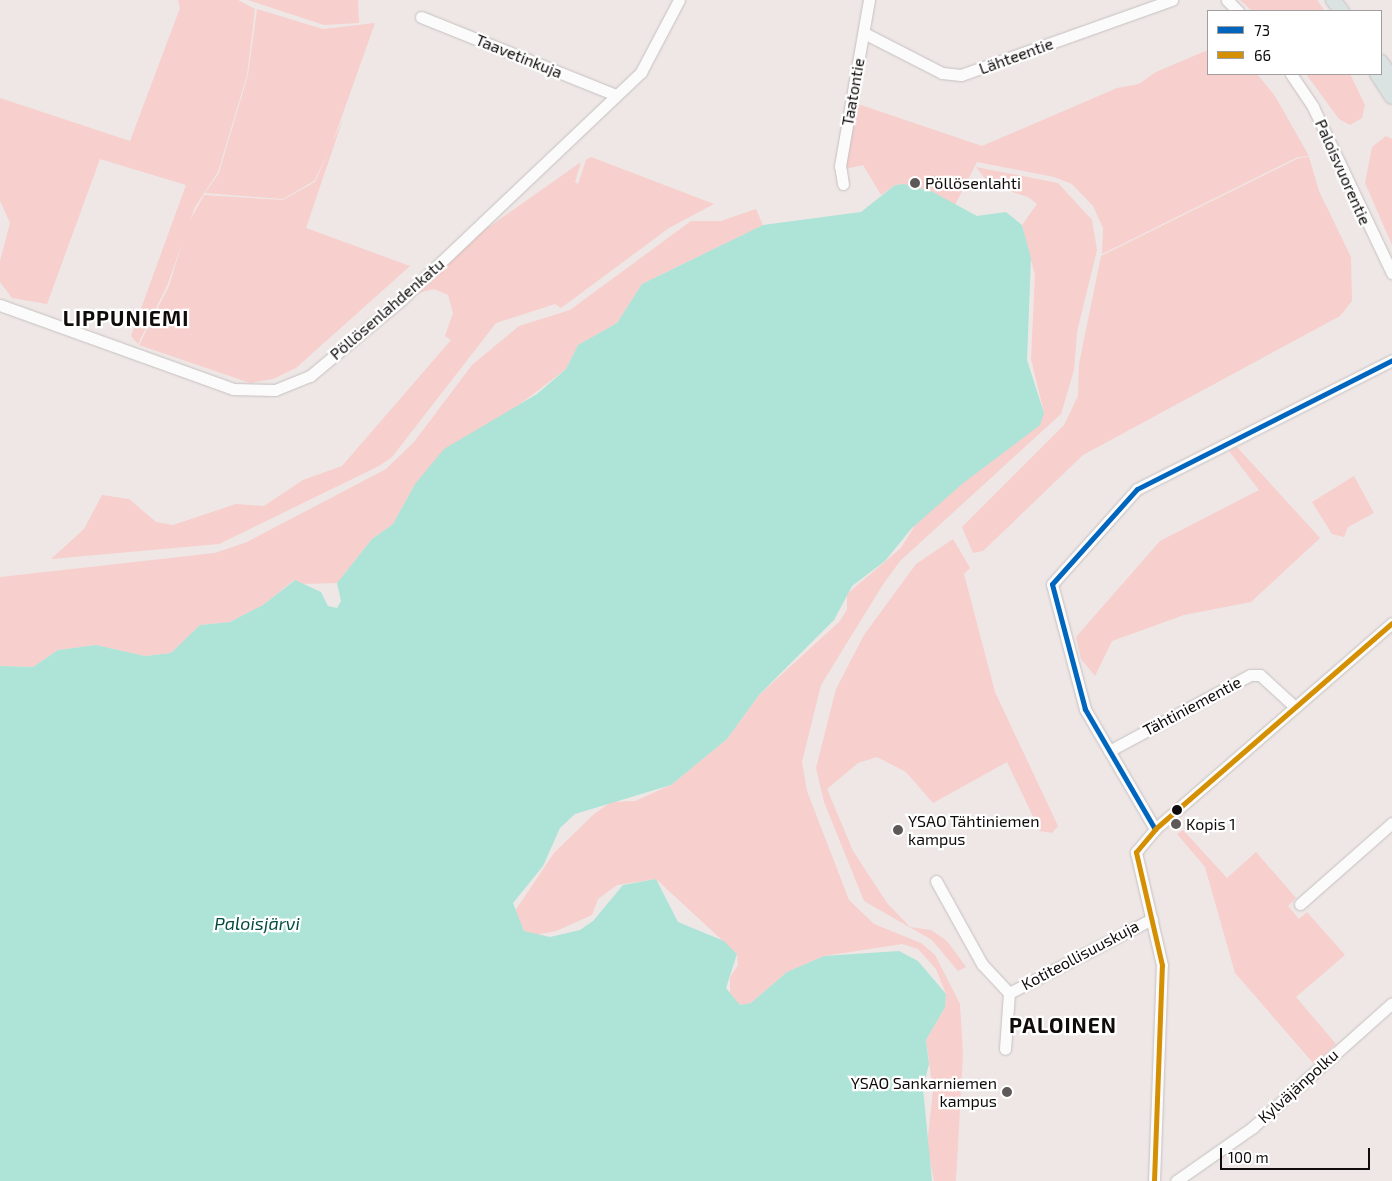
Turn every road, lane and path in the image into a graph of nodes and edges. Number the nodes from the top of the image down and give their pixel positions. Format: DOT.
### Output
graph roads {
  1 [pos="679,0"];
  2 [pos="869,0"];
  3 [pos="1172,0"];
  4 [pos="1227,0"];
  5 [pos="1237,10"];
  6 [pos="421,18"];
  7 [pos="864,33"];
  8 [pos="1382,63"];
  9 [pos="1292,75"];
  10 [pos="1378,75"];
  11 [pos="1392,78"];
  12 [pos="616,96"];
  13 [pos="1392,97"];
  14 [pos="843,184"];
  15 [pos="1392,273"];
  16 [pos="0,304"];
  17 [pos="1392,360"];
  18 [pos="1392,623"];
  19 [pos="1295,708"];
  20 [pos="1109,751"];
  21 [pos="1392,823"];
  22 [pos="1155,829"];
  23 [pos="936,881"];
  24 [pos="1300,904"];
  25 [pos="1152,919"];
  26 [pos="1009,993"];
  27 [pos="1392,1003"];
  28 [pos="1005,1049"];
  29 [pos="1154,1181"];
  30 [pos="1176,1181"];
  1 -- 12 [label="street, Pöllösenlahdenkatu"];
  2 -- 7 [label="street, Taatontie"];
  3 -- 7 [label="street, Lähteentie"];
  4 -- 5 [label="street"];
  6 -- 12 [label="street, Taavetinkuja"];
  7 -- 14 [label="street, Taatontie"];
  8 -- 11 [label="main road"];
  9 -- 15 [label="street, Paloisvuorentie"];
  10 -- 13 [label="main road"];
  12 -- 16 [label="street, Pöllösenlahdenkatu"];
  17 -- 20 [label="street"];
  18 -- 19 [label="street"];
  19 -- 20 [label="street, Tähtiniementie"];
  19 -- 22 [label="street"];
  20 -- 22 [label="street"];
  21 -- 24 [label="street"];
  22 -- 25 [label="street"];
  23 -- 26 [label="street"];
  25 -- 26 [label="street, Kotiteollisuuskuja"];
  25 -- 29 [label="street"];
  26 -- 28 [label="street"];
  27 -- 30 [label="street, Kylväjänpolku"];
}
